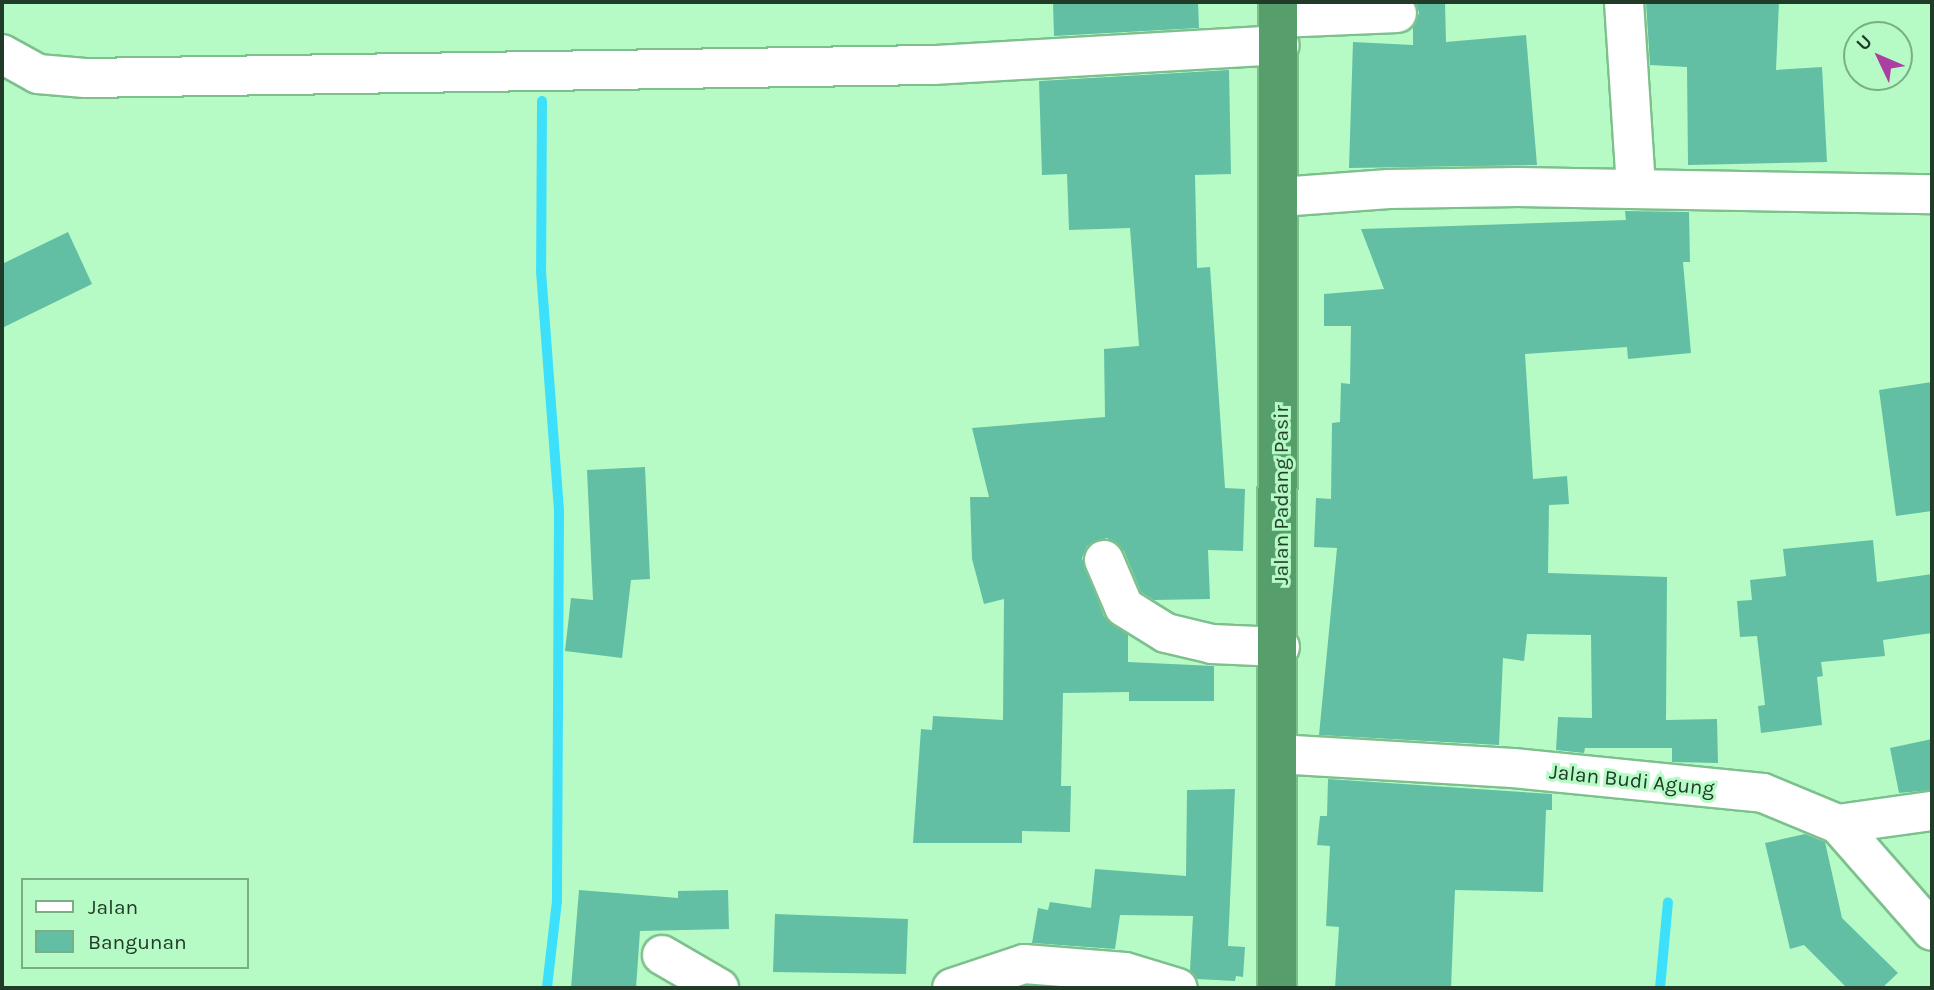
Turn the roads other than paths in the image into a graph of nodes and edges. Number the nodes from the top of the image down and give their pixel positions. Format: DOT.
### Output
graph roads {
  1 [pos="1624,2"];
  2 [pos="1398,13"];
  3 [pos="1279,22"];
  4 [pos="2,54"];
  5 [pos="1636,188"];
  6 [pos="1932,194"];
  7 [pos="1280,197"];
  8 [pos="1104,560"];
  9 [pos="1280,647"];
  10 [pos="1276,754"];
  11 [pos="1932,811"];
  12 [pos="1838,824"];
  13 [pos="1932,931"];
  14 [pos="662,955"];
  15 [pos="719,988"];
  16 [pos="952,988"];
  17 [pos="1178,988"];
  18 [pos="1277,988"];
  1 -- 5 [label="street"];
  2 -- 3 [label="street"];
  3 -- 4 [label="street"];
  3 -- 7 [label="highway, Jalan Padang Pasir"];
  5 -- 6 [label="street"];
  5 -- 7 [label="street"];
  7 -- 9 [label="highway, Jalan Padang Pasir"];
  8 -- 9 [label="street"];
  9 -- 10 [label="highway, Jalan Padang Pasir"];
  10 -- 12 [label="street, Jalan Budi Agung"];
  10 -- 18 [label="highway, Jalan Padang Pasir"];
  11 -- 12 [label="street"];
  12 -- 13 [label="street, Jalan Budi Agung"];
  14 -- 15 [label="street"];
  16 -- 17 [label="street"];
}
